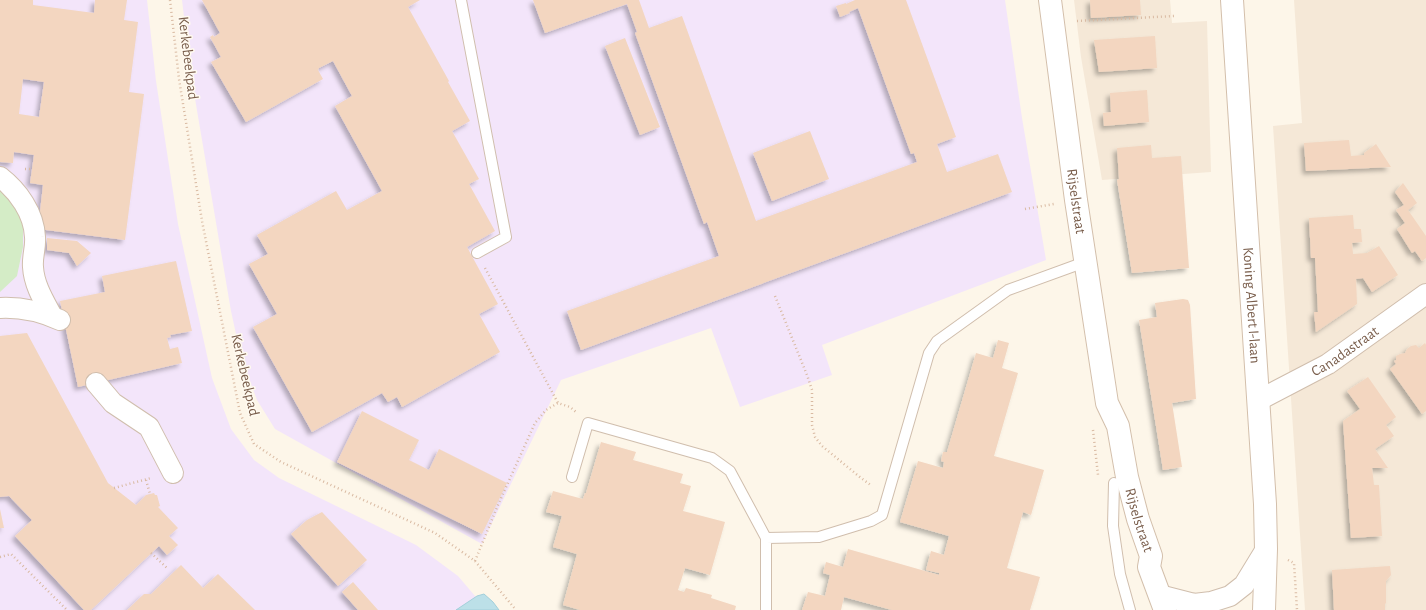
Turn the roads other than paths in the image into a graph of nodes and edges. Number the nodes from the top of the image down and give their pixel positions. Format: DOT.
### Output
graph roads {
  1 [pos="461,0"];
  2 [pos="1050,0"];
  3 [pos="1232,0"];
  4 [pos="0,177"];
  5 [pos="477,253"];
  6 [pos="1085,262"];
  7 [pos="1426,294"];
  8 [pos="0,308"];
  9 [pos="96,383"];
  10 [pos="1258,400"];
  11 [pos="1107,402"];
  12 [pos="173,473"];
  13 [pos="572,477"];
  14 [pos="1114,483"];
  15 [pos="766,538"];
  16 [pos="1266,549"];
  17 [pos="1149,567"];
  18 [pos="1162,602"];
  19 [pos="766,610"];
  20 [pos="1130,610"];
  21 [pos="1264,610"];
  1 -- 5 [label="lane"];
  2 -- 6 [label="street, Rijselstraat"];
  3 -- 10 [label="street, Koning Albert I-laan"];
  4 -- 8 [label="street"];
  6 -- 11 [label="street, Rijselstraat"];
  6 -- 15 [label="lane"];
  7 -- 10 [label="street, Canadastraat"];
  9 -- 12 [label="street"];
  10 -- 16 [label="street, Koning Albert I-laan"];
  11 -- 14 [label="street, Rijselstraat"];
  11 -- 17 [label="street, Rijselstraat"];
  13 -- 15 [label="lane"];
  14 -- 17 [label="street, Rijselstraat"];
  14 -- 20 [label="lane, Rijselstraat"];
  15 -- 19 [label="lane"];
  16 -- 18 [label="street"];
  16 -- 21 [label="street, Koning Albert I-laan"];
  17 -- 18 [label="street, Rijselstraat"];
}
